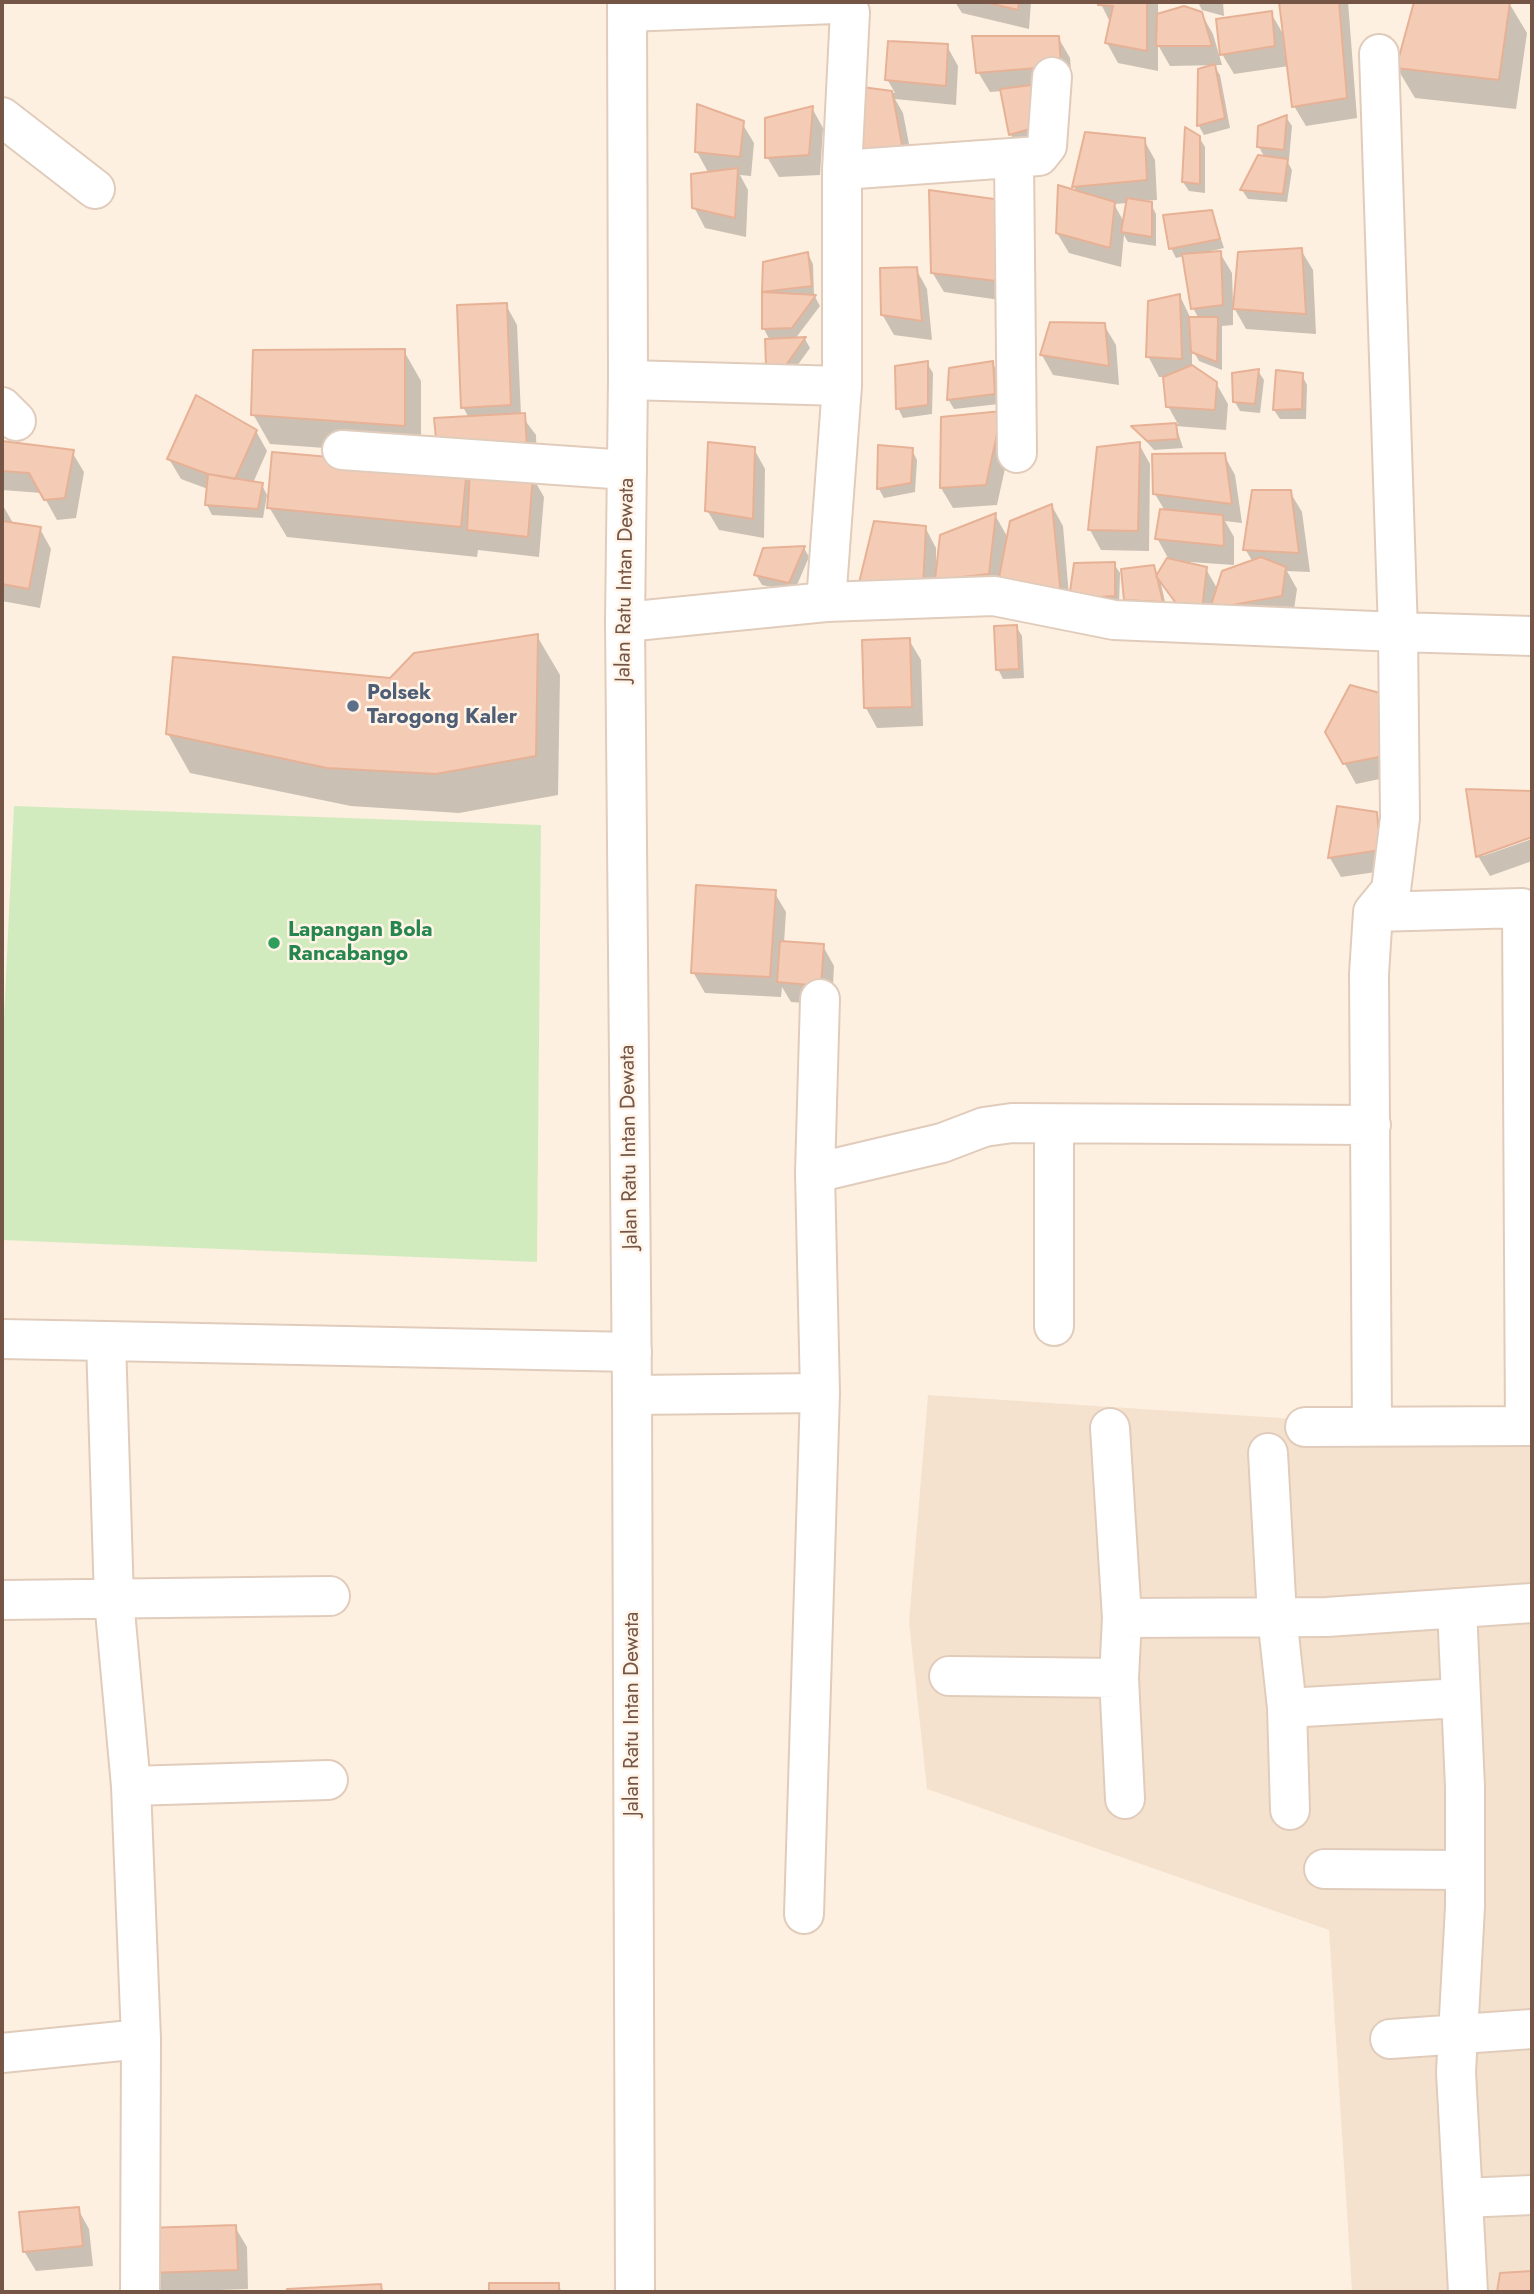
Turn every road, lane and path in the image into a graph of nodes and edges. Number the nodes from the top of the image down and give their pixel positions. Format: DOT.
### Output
graph roads {
  1 [pos="627,7"];
  2 [pos="1379,54"];
  3 [pos="1052,77"];
  4 [pos="2,117"];
  5 [pos="1014,159"];
  6 [pos="842,170"];
  7 [pos="95,189"];
  8 [pos="628,380"];
  9 [pos="842,386"];
  10 [pos="342,450"];
  11 [pos="1017,453"];
  12 [pos="627,470"];
  13 [pos="826,602"];
  14 [pos="625,622"];
  15 [pos="1398,632"];
  16 [pos="1532,636"];
  17 [pos="1527,908"];
  18 [pos="1373,912"];
  19 [pos="820,999"];
  20 [pos="1054,1124"];
  21 [pos="1371,1125"];
  22 [pos="815,1173"];
  23 [pos="1054,1326"];
  24 [pos="2,1339"];
  25 [pos="106,1341"];
  26 [pos="632,1352"];
  27 [pos="820,1392"];
  28 [pos="632,1395"];
  29 [pos="1372,1426"];
  30 [pos="1529,1426"];
  31 [pos="1305,1427"];
  32 [pos="1110,1428"];
  33 [pos="1268,1453"];
  34 [pos="330,1596"];
  35 [pos="2,1600"];
  36 [pos="114,1600"];
  37 [pos="1532,1603"];
  38 [pos="1457,1608"];
  39 [pos="1276,1616"];
  40 [pos="1122,1618"];
  41 [pos="949,1675"];
  42 [pos="1119,1678"];
  43 [pos="1460,1698"];
  44 [pos="1287,1708"];
  45 [pos="328,1780"];
  46 [pos="131,1786"];
  47 [pos="1125,1799"];
  48 [pos="1290,1810"];
  49 [pos="1324,1869"];
  50 [pos="1463,1870"];
  51 [pos="804,1914"];
  52 [pos="1532,2029"];
  53 [pos="1459,2034"];
  54 [pos="141,2039"];
  55 [pos="1391,2039"];
  56 [pos="2,2053"];
  57 [pos="1532,2194"];
  58 [pos="1463,2198"];
  59 [pos="141,2292"];
  60 [pos="635,2292"];
  61 [pos="1468,2292"];
  1 -- 6 [label="street"];
  1 -- 8 [label="street, Jalan Ratu Intan Dewata"];
  2 -- 15 [label="street"];
  3 -- 5 [label="street"];
  4 -- 7 [label="street"];
  5 -- 6 [label="street"];
  5 -- 11 [label="street"];
  6 -- 9 [label="street"];
  8 -- 9 [label="street"];
  8 -- 12 [label="street, Jalan Ratu Intan Dewata"];
  9 -- 13 [label="street"];
  10 -- 12 [label="street"];
  12 -- 14 [label="street, Jalan Ratu Intan Dewata"];
  13 -- 14 [label="street"];
  13 -- 15 [label="street"];
  14 -- 26 [label="street, Jalan Ratu Intan Dewata"];
  15 -- 16 [label="street"];
  15 -- 18 [label="street"];
  17 -- 18 [label="street"];
  17 -- 30 [label="street"];
  18 -- 21 [label="street"];
  19 -- 22 [label="street"];
  20 -- 21 [label="street"];
  20 -- 22 [label="street"];
  20 -- 23 [label="street"];
  21 -- 29 [label="street"];
  22 -- 27 [label="street"];
  24 -- 25 [label="street"];
  25 -- 26 [label="street"];
  25 -- 36 [label="street"];
  26 -- 28 [label="street, Jalan Ratu Intan Dewata"];
  27 -- 28 [label="street"];
  27 -- 51 [label="street"];
  28 -- 60 [label="street, Jalan Ratu Intan Dewata"];
  29 -- 30 [label="street"];
  29 -- 31 [label="street"];
  32 -- 40 [label="street"];
  33 -- 39 [label="street"];
  34 -- 36 [label="street"];
  35 -- 36 [label="street"];
  36 -- 46 [label="street"];
  37 -- 38 [label="street"];
  38 -- 39 [label="street"];
  38 -- 43 [label="street"];
  39 -- 40 [label="street"];
  39 -- 44 [label="street"];
  40 -- 42 [label="street"];
  41 -- 42 [label="street"];
  42 -- 47 [label="street"];
  43 -- 44 [label="street"];
  43 -- 50 [label="street"];
  44 -- 48 [label="street"];
  45 -- 46 [label="street"];
  46 -- 54 [label="street"];
  49 -- 50 [label="street"];
  50 -- 53 [label="street"];
  52 -- 53 [label="street"];
  53 -- 55 [label="street"];
  53 -- 58 [label="street"];
  54 -- 56 [label="street"];
  54 -- 59 [label="street"];
  57 -- 58 [label="street"];
  58 -- 61 [label="street"];
}
